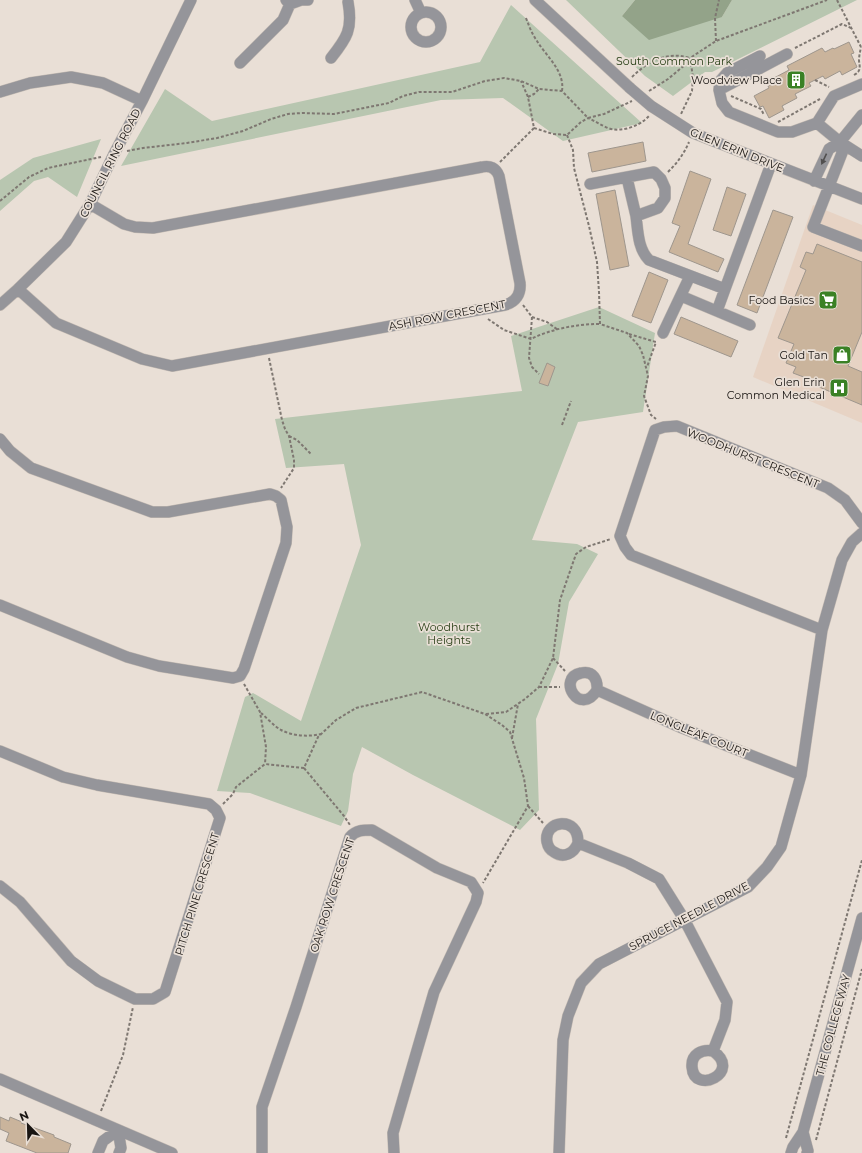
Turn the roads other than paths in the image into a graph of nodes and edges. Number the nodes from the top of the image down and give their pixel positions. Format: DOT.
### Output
graph roads {
  1 [pos="191,0"];
  2 [pos="308,0"];
  3 [pos="415,0"];
  4 [pos="535,0"];
  5 [pos="347,1"];
  6 [pos="288,2"];
  7 [pos="421,12"];
  8 [pos="787,54"];
  9 [pos="760,56"];
  10 [pos="331,58"];
  11 [pos="240,63"];
  12 [pos="862,84"];
  13 [pos="719,90"];
  14 [pos="0,92"];
  15 [pos="142,101"];
  16 [pos="862,115"];
  17 [pos="817,123"];
  18 [pos="840,142"];
  19 [pos="862,156"];
  20 [pos="771,164"];
  21 [pos="627,178"];
  22 [pos="814,181"];
  23 [pos="590,184"];
  24 [pos="828,187"];
  25 [pos="862,199"];
  26 [pos="90,204"];
  27 [pos="636,216"];
  28 [pos="862,246"];
  29 [pos="690,276"];
  30 [pos="18,289"];
  31 [pos="725,289"];
  32 [pos="681,296"];
  33 [pos="0,305"];
  34 [pos="717,311"];
  35 [pos="750,325"];
  36 [pos="663,333"];
  37 [pos="0,439"];
  38 [pos="862,524"];
  39 [pos="862,534"];
  40 [pos="0,605"];
  41 [pos="822,630"];
  42 [pos="597,690"];
  43 [pos="0,751"];
  44 [pos="801,775"];
  45 [pos="578,842"];
  46 [pos="0,886"];
  47 [pos="862,918"];
  48 [pos="684,919"];
  49 [pos="713,1051"];
  50 [pos="0,1080"];
  51 [pos="118,1130"];
  52 [pos="803,1132"];
  53 [pos="811,1149"];
  54 [pos="98,1153"];
  55 [pos="119,1153"];
  56 [pos="172,1153"];
  57 [pos="262,1153"];
  58 [pos="394,1153"];
  59 [pos="559,1153"];
  60 [pos="791,1153"];
  1 -- 15 [label="street, COUNCIL RING ROAD"];
  2 -- 6 [label="street"];
  3 -- 7 [label="street"];
  4 -- 20 [label="street, GLEN ERIN DRIVE, bridge"];
  5 -- 10 [label="street"];
  6 -- 11 [label="street"];
  8 -- 13 [label="street"];
  9 -- 13 [label="street"];
  12 -- 17 [label="street"];
  13 -- 17 [label="street"];
  14 -- 15 [label="street"];
  15 -- 26 [label="street, COUNCIL RING ROAD"];
  16 -- 18 [label="street"];
  17 -- 18 [label="street"];
  18 -- 19 [label="street"];
  18 -- 22 [label="street, one-way"];
  18 -- 24 [label="street"];
  20 -- 22 [label="street, GLEN ERIN DRIVE"];
  20 -- 31 [label="street"];
  21 -- 23 [label="street"];
  21 -- 27 [label="street"];
  21 -- 27 [label="street"];
  22 -- 24 [label="street, GLEN ERIN DRIVE"];
  24 -- 25 [label="street, GLEN ERIN DRIVE"];
  24 -- 28 [label="street"];
  26 -- 30 [label="street, COUNCIL RING ROAD"];
  26 -- 30 [label="street, ASH ROW CRESCENT"];
  27 -- 29 [label="street"];
  29 -- 31 [label="street"];
  29 -- 32 [label="street"];
  30 -- 33 [label="street, COUNCIL RING ROAD"];
  31 -- 34 [label="street"];
  32 -- 34 [label="street"];
  32 -- 36 [label="street"];
  34 -- 35 [label="street"];
  37 -- 40 [label="street"];
  38 -- 41 [label="street, WOODHURST CRESCENT"];
  39 -- 41 [label="street, SPRUCE NEEDLE DRIVE"];
  41 -- 44 [label="street, SPRUCE NEEDLE DRIVE"];
  42 -- 42 [label="street"];
  42 -- 44 [label="street, LONGLEAF COURT"];
  43 -- 46 [label="street, PITCH PINE CRESCENT"];
  44 -- 48 [label="street, SPRUCE NEEDLE DRIVE"];
  45 -- 45 [label="street"];
  45 -- 48 [label="street"];
  47 -- 52 [label="street, THE COLLEGEWAY"];
  48 -- 49 [label="street"];
  48 -- 59 [label="street, SPRUCE NEEDLE DRIVE"];
  50 -- 51 [label="street"];
  51 -- 54 [label="street"];
  51 -- 55 [label="street"];
  51 -- 56 [label="street"];
  52 -- 53 [label="street, THE COLLEGEWAY"];
  52 -- 60 [label="street, THE COLLEGEWAY"];
  57 -- 58 [label="street, OAK ROW CRESCENT"];
}
